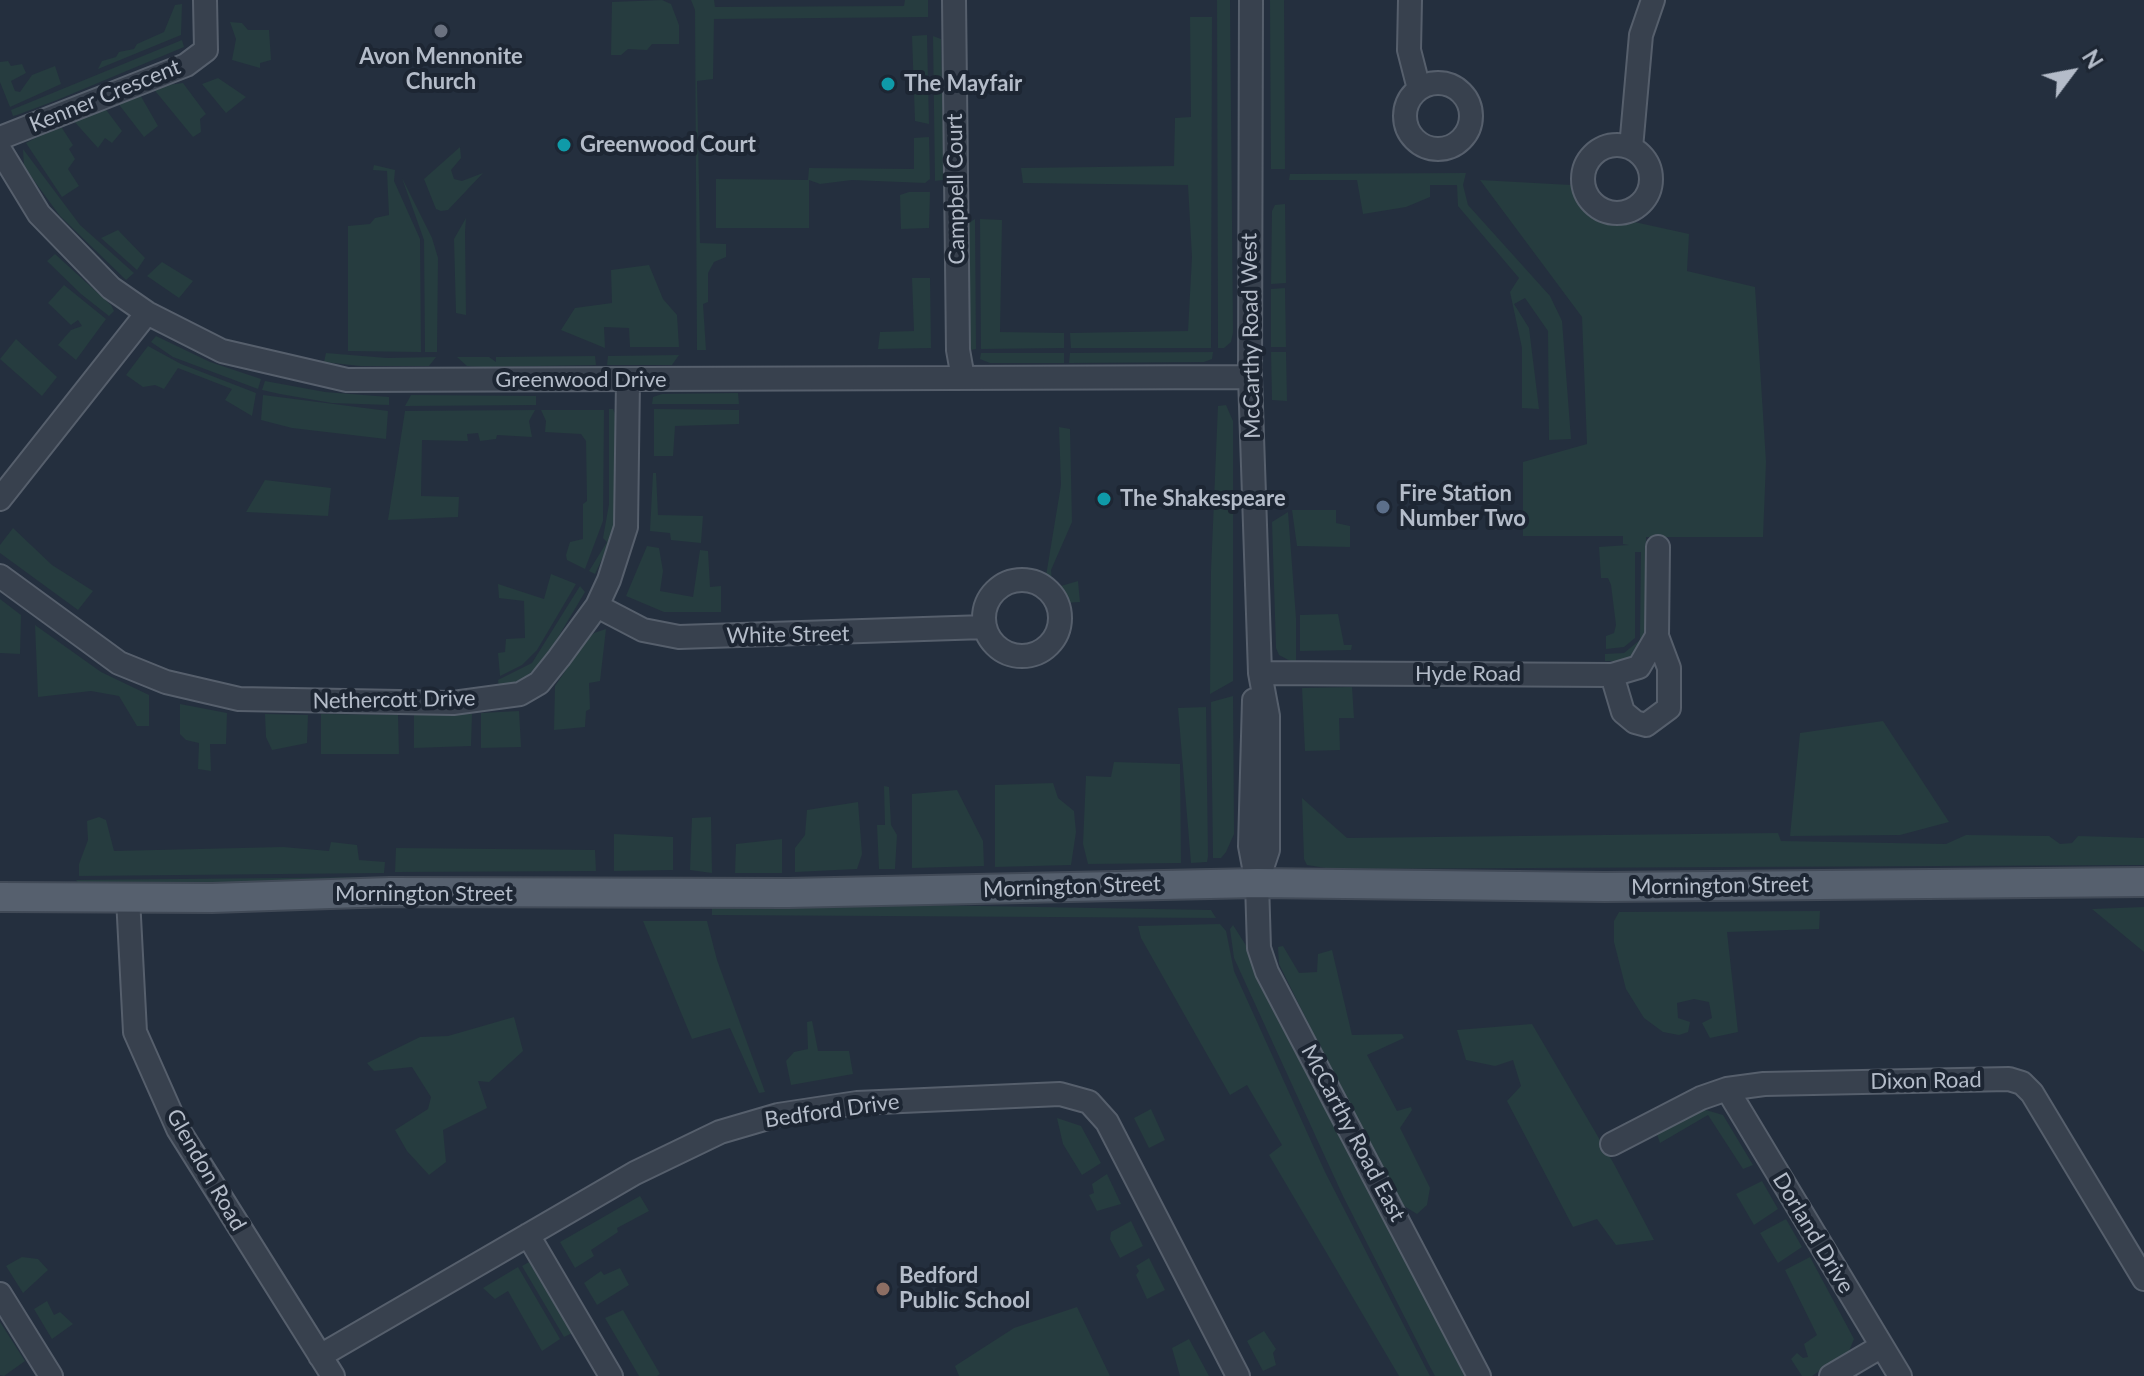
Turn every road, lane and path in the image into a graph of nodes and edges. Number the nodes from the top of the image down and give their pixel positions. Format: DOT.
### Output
graph roads {
  1 [pos="205,0"];
  2 [pos="954,0"];
  3 [pos="1251,0"];
  4 [pos="1410,0"];
  5 [pos="1653,0"];
  6 [pos="1419,89"];
  7 [pos="0,138"];
  8 [pos="1631,148"];
  9 [pos="0,150"];
  10 [pos="147,313"];
  11 [pos="1250,377"];
  12 [pos="963,378"];
  13 [pos="628,380"];
  14 [pos="0,499"];
  15 [pos="1658,547"];
  16 [pos="0,576"];
  17 [pos="597,606"];
  18 [pos="985,627"];
  19 [pos="1657,636"];
  20 [pos="1260,673"];
  21 [pos="1612,675"];
  22 [pos="2144,882"];
  23 [pos="1257,883"];
  24 [pos="0,897"];
  25 [pos="128,898"];
  26 [pos="1727,1089"];
  27 [pos="1612,1144"];
  28 [pos="528,1235"];
  29 [pos="2144,1279"];
  30 [pos="0,1294"];
  31 [pos="1882,1346"];
  32 [pos="320,1356"];
  33 [pos="51,1376"];
  34 [pos="333,1376"];
  35 [pos="611,1376"];
  36 [pos="1238,1376"];
  37 [pos="1479,1376"];
  38 [pos="1831,1376"];
  39 [pos="1900,1376"];
  1 -- 7 [label="street, Kenner Crescent"];
  2 -- 12 [label="street, Campbell Court"];
  3 -- 11 [label="street, McCarthy Road West"];
  4 -- 6 [label="street"];
  5 -- 8 [label="street"];
  9 -- 10 [label="street, Greenwood Drive"];
  10 -- 13 [label="street, Greenwood Drive"];
  10 -- 14 [label="street"];
  11 -- 12 [label="street, Greenwood Drive"];
  11 -- 20 [label="street, McCarthy Road West"];
  12 -- 13 [label="street, Greenwood Drive"];
  13 -- 17 [label="street, Nethercott Drive"];
  15 -- 19 [label="street"];
  16 -- 17 [label="street, Nethercott Drive"];
  17 -- 18 [label="street, White Street"];
  19 -- 21 [label="street, Hyde Road"];
  19 -- 21 [label="street"];
  20 -- 21 [label="street, Hyde Road"];
  20 -- 23 [label="street, McCarthy Road West"];
  22 -- 23 [label="main road, Mornington Street"];
  23 -- 25 [label="main road, Mornington Street"];
  23 -- 37 [label="street, McCarthy Road East"];
  24 -- 25 [label="main road, Mornington Street"];
  25 -- 32 [label="street, Glendon Road"];
  26 -- 27 [label="street, Dixon Road"];
  26 -- 29 [label="street, Dixon Road"];
  26 -- 31 [label="street, Dorland Drive"];
  28 -- 32 [label="street, Bedford Drive"];
  28 -- 35 [label="street"];
  28 -- 36 [label="street, Bedford Drive"];
  30 -- 33 [label="street"];
  31 -- 38 [label="street"];
  31 -- 39 [label="street, Dorland Drive"];
  32 -- 34 [label="street, Glendon Road"];
}
